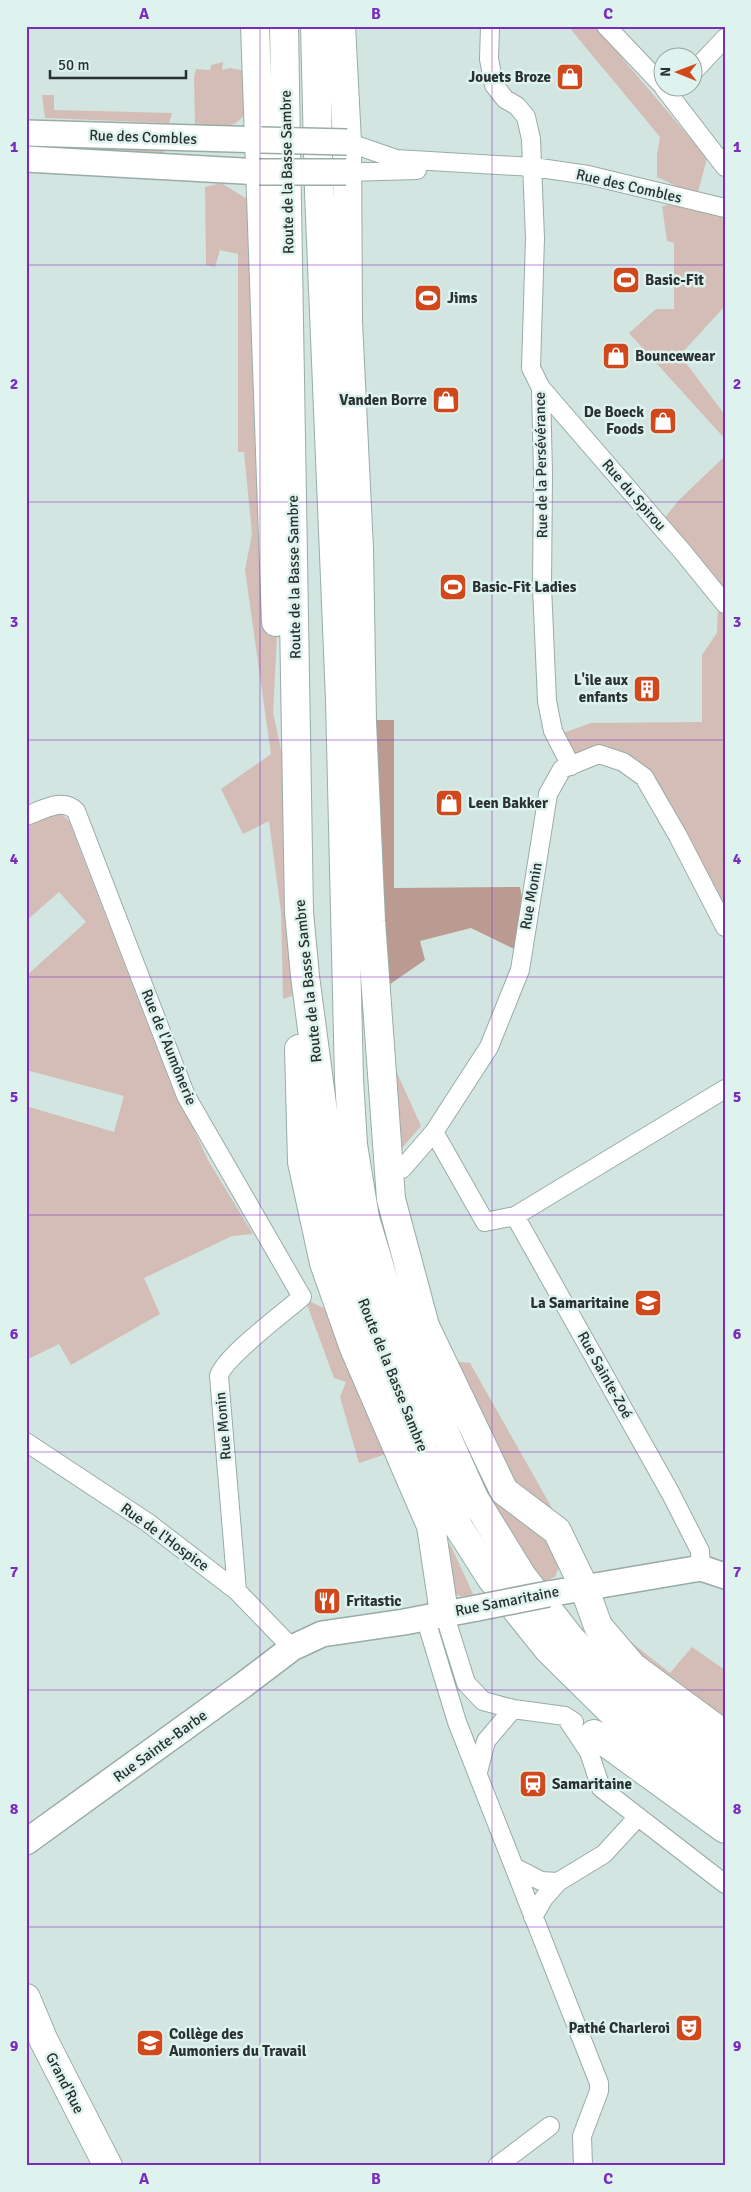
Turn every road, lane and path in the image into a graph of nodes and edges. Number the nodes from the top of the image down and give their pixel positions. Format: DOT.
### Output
graph roads {
  1 [pos="255,26"];
  2 [pos="284,26"];
  3 [pos="316,26"];
  4 [pos="341,26"];
  5 [pos="490,26"];
  6 [pos="606,26"];
  7 [pos="725,38"];
  8 [pos="704,60"];
  9 [pos="654,74"];
  10 [pos="676,98"];
  11 [pos="26,133"];
  12 [pos="261,140"];
  13 [pos="347,142"];
  14 [pos="26,159"];
  15 [pos="725,166"];
  16 [pos="533,167"];
  17 [pos="259,172"];
  18 [pos="346,172"];
  19 [pos="725,208"];
  20 [pos="541,388"];
  21 [pos="725,604"];
  22 [pos="340,700"];
  23 [pos="571,766"];
  24 [pos="298,806"];
  25 [pos="26,816"];
  26 [pos="368,836"];
  27 [pos="725,926"];
  28 [pos="372,932"];
  29 [pos="305,976"];
  30 [pos="349,1079"];
  31 [pos="725,1089"];
  32 [pos="434,1132"];
  33 [pos="402,1169"];
  34 [pos="515,1216"];
  35 [pos="302,1298"];
  36 [pos="26,1442"];
  37 [pos="701,1568"];
  38 [pos="725,1576"];
  39 [pos="584,1587"];
  40 [pos="237,1591"];
  41 [pos="435,1615"];
  42 [pos="292,1648"];
  43 [pos="513,1709"];
  44 [pos="565,1716"];
  45 [pos="594,1734"];
  46 [pos="725,1735"];
  47 [pos="725,1768"];
  48 [pos="478,1772"];
  49 [pos="725,1801"];
  50 [pos="637,1818"];
  51 [pos="725,1829"];
  52 [pos="26,1842"];
  53 [pos="514,1867"];
  54 [pos="719,1880"];
  55 [pos="558,1882"];
  56 [pos="533,1917"];
  57 [pos="26,1998"];
  58 [pos="550,2126"];
  59 [pos="108,2166"];
  60 [pos="497,2166"];
  61 [pos="583,2166"];
  1 -- 12 [label="main road"];
  2 -- 24 [label="main road, Route de la Basse Sambre"];
  3 -- 22 [label="main road, Route de la Basse Sambre"];
  4 -- 13 [label="main road"];
  5 -- 16 [label="street, Rue de la Persévérance"];
  6 -- 9 [label="street"];
  7 -- 8 [label="street"];
  10 -- 15 [label="street"];
  11 -- 12 [label="street, Rue des Combles"];
  12 -- 13 [label="street, Rue des Combles, bridge"];
  12 -- 17 [label="main road"];
  13 -- 16 [label="street, Rue des Combles"];
  13 -- 18 [label="main road"];
  14 -- 17 [label="street, Rue des Combles"];
  16 -- 18 [label="street, Rue des Combles"];
  16 -- 19 [label="street, Rue des Combles"];
  16 -- 20 [label="street, Rue de la Persévérance"];
  17 -- 18 [label="street, Rue des Combles, bridge"];
  17 -- 24 [label="main road"];
  18 -- 26 [label="main road"];
  20 -- 21 [label="street, Rue du Spirou"];
  20 -- 23 [label="street, Rue de la Persévérance"];
  22 -- 26 [label="main road"];
  22 -- 30 [label="main road, Route de la Basse Sambre"];
  23 -- 27 [label="street, Rue Monin"];
  23 -- 32 [label="street, Rue Monin"];
  24 -- 29 [label="main road, Route de la Basse Sambre"];
  25 -- 35 [label="street, Rue de l'Aumônerie"];
  26 -- 28 [label="main road"];
  28 -- 30 [label="main road"];
  28 -- 39 [label="main road"];
  29 -- 41 [label="main road"];
  29 -- 49 [label="main road, Route de la Basse Sambre"];
  30 -- 47 [label="main road, Route de la Basse Sambre"];
  31 -- 34 [label="street"];
  32 -- 33 [label="street, Rue Monin"];
  32 -- 34 [label="street"];
  34 -- 37 [label="street, Rue Sainte-Zoé"];
  35 -- 40 [label="street, Rue Monin"];
  36 -- 40 [label="street, Rue de l'Hospice"];
  37 -- 38 [label="street, Rue Samaritaine"];
  37 -- 39 [label="street, Rue Samaritaine"];
  39 -- 41 [label="street, Rue Samaritaine, bridge"];
  39 -- 46 [label="main road"];
  40 -- 42 [label="street, Rue de l'Hospice"];
  41 -- 42 [label="street, Rue Samaritaine"];
  41 -- 43 [label="street"];
  41 -- 48 [label="street"];
  42 -- 52 [label="street, Rue Sainte-Barbe"];
  43 -- 44 [label="street"];
  43 -- 48 [label="street"];
  44 -- 45 [label="street"];
  44 -- 50 [label="street"];
  45 -- 51 [label="main road"];
  48 -- 53 [label="street"];
  50 -- 54 [label="street"];
  50 -- 55 [label="street"];
  53 -- 55 [label="street"];
  53 -- 56 [label="street"];
  55 -- 56 [label="street"];
  56 -- 61 [label="street"];
  57 -- 59 [label="main road, Grand'Rue"];
  58 -- 60 [label="street"];
}
